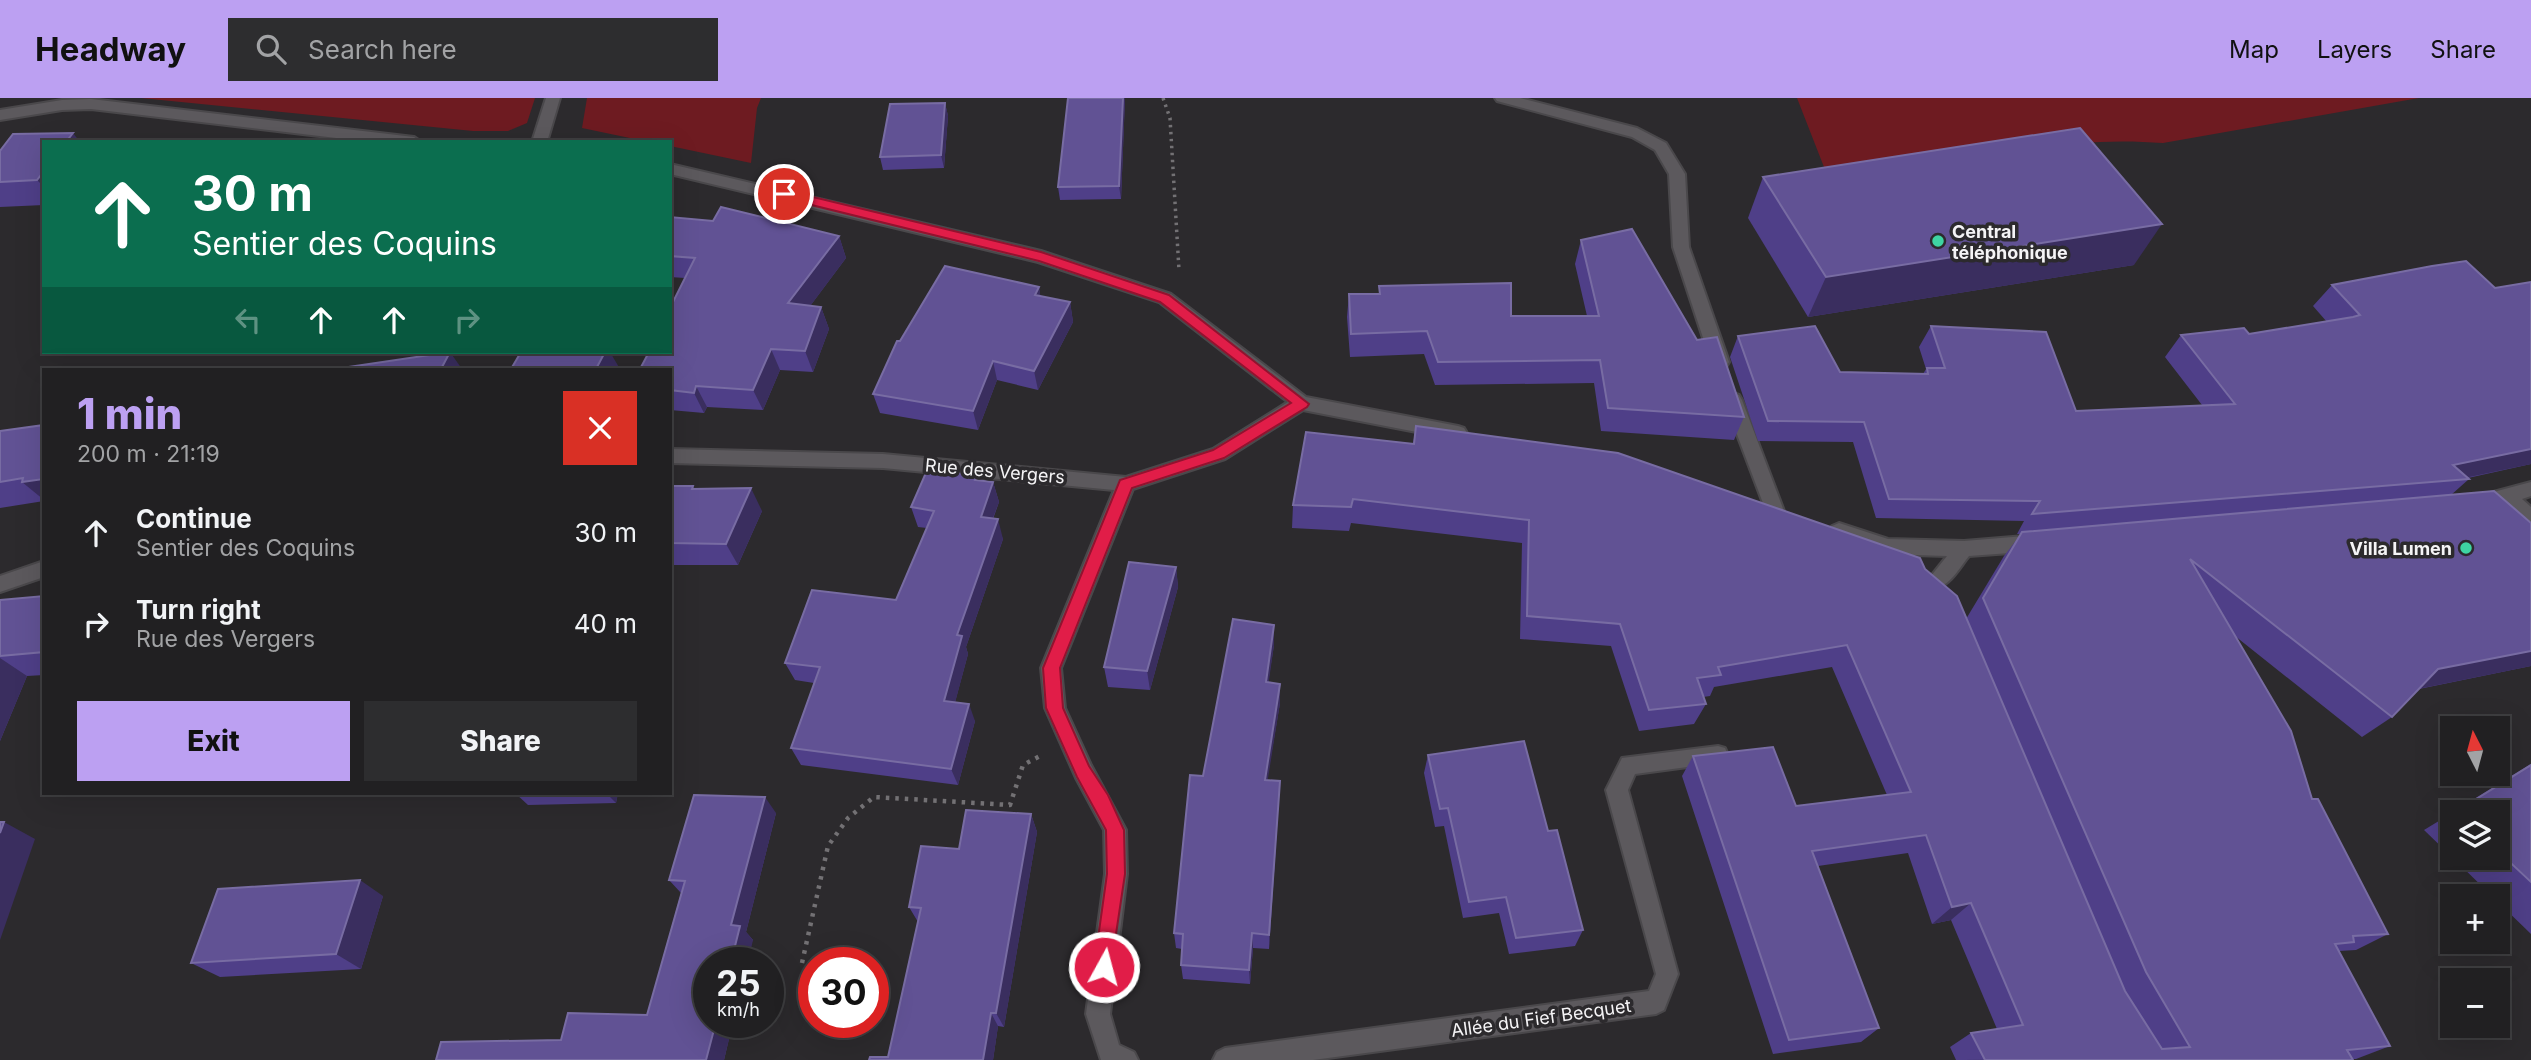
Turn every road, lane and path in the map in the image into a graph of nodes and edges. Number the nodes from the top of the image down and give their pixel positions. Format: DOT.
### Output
graph roads {
  1 [pos="553,98"];
  2 [pos="1163,98"];
  3 [pos="1502,98"];
  4 [pos="0,116"];
  5 [pos="397,140"];
  6 [pos="541,140"];
  7 [pos="672,169"];
  8 [pos="1165,298"];
  9 [pos="1301,404"];
  10 [pos="1482,437"];
  11 [pos="672,456"];
  12 [pos="1126,484"];
  13 [pos="2531,489"];
  14 [pos="2508,497"];
  15 [pos="1749,502"];
  16 [pos="2454,508"];
  17 [pos="2531,519"];
  18 [pos="1825,526"];
  19 [pos="2059,541"];
  20 [pos="1887,546"];
  21 [pos="1964,550"];
  22 [pos="42,570"];
  23 [pos="1937,581"];
  24 [pos="0,584"];
  25 [pos="1947,604"];
  26 [pos="1069,740"];
  27 [pos="1737,753"];
  28 [pos="806,947"];
  29 [pos="1126,1060"];
  30 [pos="1225,1060"];
  1 -- 6 [label="street"];
  2 -- 8 [label="path"];
  3 -- 15 [label="street"];
  4 -- 5 [label="street"];
  7 -- 8 [label="street"];
  8 -- 9 [label="street"];
  9 -- 10 [label="street"];
  9 -- 12 [label="street, Rue des Vergers"];
  11 -- 12 [label="street, Rue des Vergers"];
  12 -- 26 [label="street"];
  13 -- 14 [label="street"];
  14 -- 16 [label="street"];
  14 -- 17 [label="street"];
  18 -- 20 [label="street"];
  19 -- 21 [label="street"];
  20 -- 21 [label="street"];
  20 -- 23 [label="street"];
  21 -- 23 [label="street"];
  22 -- 24 [label="street"];
  23 -- 25 [label="street"];
  26 -- 28 [label="path"];
  26 -- 29 [label="street"];
  27 -- 30 [label="street, Allée du Fief Becquet"];
}
